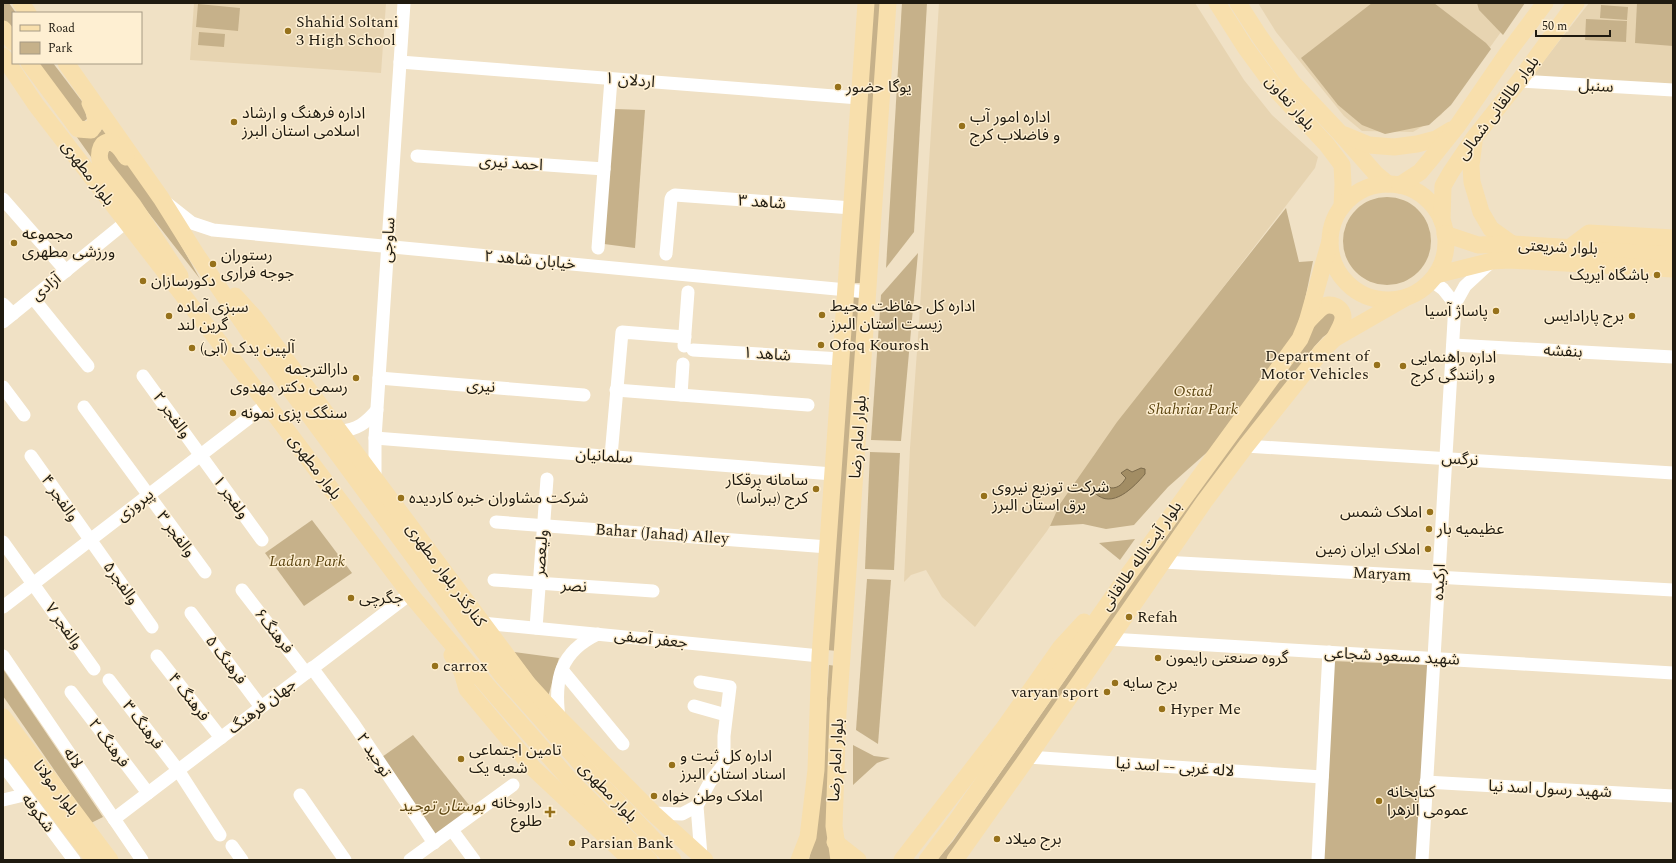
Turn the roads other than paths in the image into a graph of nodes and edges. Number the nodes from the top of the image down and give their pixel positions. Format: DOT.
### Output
graph roads {
  1 [pos="21,3"];
  2 [pos="404,3"];
  3 [pos="866,3"];
  4 [pos="888,3"];
  5 [pos="1217,3"];
  6 [pos="1238,3"];
  7 [pos="1545,3"];
  8 [pos="1576,3"];
  9 [pos="27,12"];
  10 [pos="3,29"];
  11 [pos="12,41"];
  12 [pos="3,56"];
  13 [pos="400,62"];
  14 [pos="30,64"];
  15 [pos="67,64"];
  16 [pos="611,79"];
  17 [pos="1519,81"];
  18 [pos="81,84"];
  19 [pos="1673,90"];
  20 [pos="859,98"];
  21 [pos="1458,125"];
  22 [pos="1340,133"];
  23 [pos="1474,138"];
  24 [pos="1358,153"];
  25 [pos="1434,154"];
  26 [pos="417,156"];
  27 [pos="1342,165"];
  28 [pos="1454,168"];
  29 [pos="604,169"];
  30 [pos="149,182"];
  31 [pos="1394,185"];
  32 [pos="161,198"];
  33 [pos="3,199"];
  34 [pos="1342,207"];
  35 [pos="852,208"];
  36 [pos="126,222"];
  37 [pos="1444,227"];
  38 [pos="214,230"];
  39 [pos="1673,238"];
  40 [pos="1330,241"];
  41 [pos="1512,244"];
  42 [pos="1478,245"];
  43 [pos="388,246"];
  44 [pos="598,248"];
  45 [pos="1570,248"];
  46 [pos="196,254"];
  47 [pos="666,254"];
  48 [pos="1673,254"];
  49 [pos="1486,263"];
  50 [pos="1673,269"];
  51 [pos="66,271"];
  52 [pos="211,276"];
  53 [pos="1433,278"];
  54 [pos="846,290"];
  55 [pos="688,292"];
  56 [pos="868,292"];
  57 [pos="1407,297"];
  58 [pos="33,298"];
  59 [pos="3,304"];
  60 [pos="1455,304"];
  61 [pos="8,318"];
  62 [pos="1307,322"];
  63 [pos="216,338"];
  64 [pos="1334,339"];
  65 [pos="687,345"];
  66 [pos="1453,345"];
  67 [pos="1673,357"];
  68 [pos="841,359"];
  69 [pos="683,364"];
  70 [pos="88,366"];
  71 [pos="144,376"];
  72 [pos="379,378"];
  73 [pos="3,387"];
  74 [pos="616,390"];
  75 [pos="584,395"];
  76 [pos="681,395"];
  77 [pos="267,404"];
  78 [pos="808,405"];
  79 [pos="84,407"];
  80 [pos="377,410"];
  81 [pos="24,415"];
  82 [pos="340,431"];
  83 [pos="375,438"];
  84 [pos="1246,446"];
  85 [pos="201,455"];
  86 [pos="31,456"];
  87 [pos="611,456"];
  88 [pos="1446,458"];
  89 [pos="1673,473"];
  90 [pos="833,474"];
  91 [pos="375,477"];
  92 [pos="547,479"];
  93 [pos="148,496"];
  94 [pos="496,522"];
  95 [pos="543,526"];
  96 [pos="90,540"];
  97 [pos="262,540"];
  98 [pos="3,542"];
  99 [pos="828,547"];
  100 [pos="1163,562"];
  101 [pos="205,572"];
  102 [pos="1128,575"];
  103 [pos="1439,578"];
  104 [pos="494,580"];
  105 [pos="34,583"];
  106 [pos="539,583"];
  107 [pos="242,590"];
  108 [pos="1673,590"];
  109 [pos="653,591"];
  110 [pos="410,594"];
  111 [pos="3,607"];
  112 [pos="191,613"];
  113 [pos="434,622"];
  114 [pos="482,622"];
  115 [pos="152,627"];
  116 [pos="536,628"];
  117 [pos="598,634"];
  118 [pos="1110,639"];
  119 [pos="1329,652"];
  120 [pos="3,656"];
  121 [pos="157,656"];
  122 [pos="820,656"];
  123 [pos="1434,658"];
  124 [pos="94,669"];
  125 [pos="562,670"];
  126 [pos="309,671"];
  127 [pos="1673,673"];
  128 [pos="108,680"];
  129 [pos="700,682"];
  130 [pos="71,692"];
  131 [pos="694,706"];
  132 [pos="261,707"];
  133 [pos="726,715"];
  134 [pos="3,717"];
  135 [pos="559,718"];
  136 [pos="221,738"];
  137 [pos="3,739"];
  138 [pos="623,744"];
  139 [pos="1028,757"];
  140 [pos="3,765"];
  141 [pos="178,770"];
  142 [pos="1322,777"];
  143 [pos="1426,782"];
  144 [pos="513,785"];
  145 [pos="148,793"];
  146 [pos="24,794"];
  147 [pos="300,796"];
  148 [pos="1673,796"];
  149 [pos="3,800"];
  150 [pos="697,806"];
  151 [pos="653,813"];
  152 [pos="114,819"];
  153 [pos="452,830"];
  154 [pos="220,835"];
  155 [pos="808,837"];
  156 [pos="835,842"];
  157 [pos="434,843"];
  158 [pos="232,846"];
  159 [pos="705,859"];
  160 [pos="74,860"];
  161 [pos="94,860"];
  162 [pos="110,860"];
  163 [pos="142,860"];
  164 [pos="242,860"];
  165 [pos="345,860"];
  166 [pos="410,860"];
  167 [pos="474,860"];
  168 [pos="631,860"];
  169 [pos="649,860"];
  170 [pos="673,860"];
  171 [pos="786,860"];
  172 [pos="799,860"];
  173 [pos="803,860"];
  174 [pos="839,860"];
  175 [pos="858,860"];
  176 [pos="902,860"];
  177 [pos="927,860"];
  178 [pos="954,860"];
  179 [pos="1318,860"];
  180 [pos="1422,860"];
  1 -- 9 [label="main road"];
  2 -- 13 [label="street, ساوجی"];
  3 -- 20 [label="main road, بلوار امام رضا"];
  4 -- 56 [label="main road, بلوار امام رضا"];
  5 -- 27 [label="main road, بلوار تعاون"];
  6 -- 22 [label="main road, بلوار تعاون"];
  7 -- 21 [label="main road, بلوار طالقانی شمالی"];
  8 -- 17 [label="main road, بلوار طالقانی شمالی"];
  10 -- 11 [label="main road"];
  12 -- 36 [label="main road, بلوار مطهری"];
  13 -- 16 [label="street, اردلان ۱"];
  13 -- 43 [label="street, ساوجی"];
  14 -- 18 [label="main road"];
  15 -- 18 [label="main road, بلوار مطهری"];
  16 -- 20 [label="street, اردلان ۱"];
  16 -- 29 [label="street"];
  17 -- 19 [label="street, سنبل"];
  17 -- 23 [label="main road, بلوار طالقانی شمالی"];
  18 -- 30 [label="main road, بلوار مطهری"];
  20 -- 35 [label="main road, بلوار امام رضا"];
  21 -- 22 [label="main road"];
  21 -- 25 [label="main road, بلوار طالقانی شمالی"];
  22 -- 24 [label="main road, بلوار تعاون"];
  23 -- 28 [label="main road, بلوار طالقانی شمالی"];
  23 -- 41 [label="main road"];
  24 -- 27 [label="main road"];
  24 -- 31 [label="main road, بلوار تعاون"];
  25 -- 28 [label="main road"];
  25 -- 31 [label="main road, بلوار طالقانی شمالی"];
  26 -- 29 [label="street, احمد نیری"];
  27 -- 34 [label="main road"];
  28 -- 37 [label="main road, بلوار طالقانی شمالی"];
  29 -- 44 [label="street"];
  30 -- 32 [label="main road, بلوار مطهری"];
  30 -- 63 [label="main road"];
  31 -- 34 [label="main road"];
  31 -- 37 [label="main road"];
  32 -- 38 [label="street, خیابان شاهد ۲"];
  32 -- 46 [label="main road, بلوار مطهری"];
  33 -- 51 [label="street"];
  34 -- 40 [label="main road"];
  35 -- 47 [label="street, شاهد ۳"];
  35 -- 54 [label="main road, بلوار امام رضا"];
  36 -- 51 [label="street, آزادی"];
  36 -- 63 [label="main road, بلوار مطهری"];
  37 -- 42 [label="main road, بلوار شریعتی"];
  37 -- 53 [label="main road"];
  38 -- 43 [label="street, خیابان شاهد ۲"];
  38 -- 46 [label="street"];
  39 -- 45 [label="main road"];
  40 -- 57 [label="main road"];
  40 -- 62 [label="main road, بلوار آیت‌الله طالقانی"];
  41 -- 42 [label="main road, بلوار شریعتی"];
  41 -- 45 [label="main road, بلوار شریعتی"];
  42 -- 49 [label="main road"];
  43 -- 54 [label="street, خیابان شاهد ۲"];
  43 -- 72 [label="street, ساوجی"];
  45 -- 48 [label="main road, بلوار شریعتی"];
  46 -- 52 [label="main road, بلوار مطهری"];
  49 -- 50 [label="main road, بلوار شریعتی"];
  49 -- 53 [label="main road, بلوار شریعتی"];
  49 -- 60 [label="street, ارکیده"];
  51 -- 58 [label="street, آزادی"];
  52 -- 82 [label="main road, کنارگذر بلوار مطهری"];
  52 -- 170 [label="main road, بلوار مطهری"];
  53 -- 57 [label="main road"];
  53 -- 60 [label="street"];
  54 -- 56 [label="street, خیابان شاهد ۲"];
  54 -- 68 [label="main road, بلوار امام رضا"];
  55 -- 65 [label="street"];
  56 -- 156 [label="main road, بلوار امام رضا"];
  57 -- 64 [label="main road, بلوار آیت‌الله طالقانی"];
  58 -- 61 [label="street, آزادی"];
  58 -- 70 [label="street"];
  59 -- 61 [label="street"];
  60 -- 66 [label="street, ارکیده"];
  62 -- 64 [label="main road"];
  62 -- 102 [label="main road, بلوار آیت‌الله طالقانی"];
  63 -- 77 [label="main road, بلوار مطهری"];
  64 -- 84 [label="main road, بلوار آیت‌الله طالقانی"];
  65 -- 68 [label="street, شاهد ۱"];
  65 -- 74 [label="street, شاهد ۱"];
  66 -- 67 [label="street, بنفشه"];
  66 -- 88 [label="street, ارکیده"];
  68 -- 90 [label="main road, بلوار امام رضا"];
  69 -- 76 [label="street"];
  71 -- 85 [label="street, والفجر ۲"];
  72 -- 75 [label="street, نیری"];
  72 -- 80 [label="street, ساوجی"];
  73 -- 81 [label="street"];
  74 -- 76 [label="street"];
  74 -- 87 [label="street"];
  76 -- 78 [label="street"];
  77 -- 85 [label="street, پیروزی"];
  77 -- 110 [label="main road, بلوار مطهری"];
  79 -- 93 [label="street, والفجر ۳"];
  80 -- 82 [label="street"];
  80 -- 83 [label="street, ساوجی"];
  82 -- 91 [label="main road, کنارگذر بلوار مطهری"];
  83 -- 87 [label="street, سلمانیان"];
  83 -- 91 [label="street, ساوجی"];
  84 -- 88 [label="street, نرگس"];
  84 -- 100 [label="main road, بلوار آیت‌الله طالقانی"];
  85 -- 93 [label="street, پیروزی"];
  85 -- 97 [label="street, ولفجر ۱"];
  86 -- 96 [label="street, والفجر ۴"];
  87 -- 90 [label="street, سلمانیان"];
  88 -- 89 [label="street, نرگس"];
  88 -- 103 [label="street, ارکیده"];
  90 -- 99 [label="main road, بلوار امام رضا"];
  91 -- 114 [label="main road, کنارگذر بلوار مطهری"];
  92 -- 95 [label="street, ولیعصر"];
  93 -- 96 [label="street, پیروزی"];
  93 -- 101 [label="street, والفجر ۳"];
  94 -- 95 [label="street, Bahar (Jahad) Alley"];
  95 -- 99 [label="street, Bahar (Jahad) Alley"];
  95 -- 106 [label="street, ولیعصر"];
  96 -- 105 [label="street, پیروزی"];
  96 -- 115 [label="street, والفجر۵"];
  98 -- 105 [label="street, والفجر ۷"];
  99 -- 122 [label="main road, بلوار امام رضا"];
  100 -- 103 [label="street, Maryam"];
  100 -- 118 [label="main road, بلوار آیت‌الله طالقانی"];
  102 -- 176 [label="main road"];
  102 -- 177 [label="main road, بلوار آیت‌الله طالقانی"];
  103 -- 108 [label="street, Maryam"];
  103 -- 123 [label="street, ارکیده"];
  104 -- 106 [label="street, نصر"];
  105 -- 111 [label="street, پیروزی"];
  105 -- 124 [label="street, والفجر ۷"];
  106 -- 109 [label="street, نصر"];
  106 -- 116 [label="street, ولیعصر"];
  107 -- 126 [label="street, فرهنگ۶"];
  110 -- 113 [label="main road, بلوار مطهری"];
  110 -- 126 [label="street, جهان فرهنگ"];
  112 -- 132 [label="street, فرهنگ ۵"];
  113 -- 168 [label="main road"];
  113 -- 169 [label="main road, بلوار مطهری"];
  114 -- 116 [label="street, جعفر آصفی"];
  114 -- 135 [label="main road, کنارگذر بلوار مطهری"];
  116 -- 117 [label="street, جعفر آصفی"];
  117 -- 122 [label="street, جعفر آصفی"];
  117 -- 125 [label="street"];
  118 -- 119 [label="street, شهید مسعود شجاعی"];
  118 -- 139 [label="main road, بلوار آیت‌الله طالقانی"];
  119 -- 123 [label="street, شهید مسعود شجاعی"];
  119 -- 142 [label="street"];
  120 -- 152 [label="street, لاله"];
  121 -- 136 [label="street, فرهنگ ۴"];
  122 -- 155 [label="main road, بلوار امام رضا"];
  123 -- 127 [label="street, شهید مسعود شجاعی"];
  123 -- 143 [label="street, ارکیده"];
  125 -- 135 [label="street"];
  125 -- 138 [label="street"];
  126 -- 132 [label="street, جهان فرهنگ"];
  126 -- 157 [label="street, توحید ۲"];
  128 -- 141 [label="street, فرهنگ ۳"];
  129 -- 133 [label="street"];
  130 -- 145 [label="street, فرهنگ ۲"];
  131 -- 133 [label="street"];
  132 -- 136 [label="street, جهان فرهنگ"];
  133 -- 150 [label="street"];
  134 -- 162 [label="main road, بلوار مولانا"];
  135 -- 151 [label="main road, کنارگذر بلوار مطهری"];
  136 -- 141 [label="street, جهان فرهنگ"];
  137 -- 161 [label="main road, بلوار مولانا"];
  139 -- 142 [label="street, لاله غربی -- اسد نیا"];
  139 -- 178 [label="main road, بلوار آیت‌الله طالقانی"];
  140 -- 146 [label="street, شکوفه"];
  141 -- 145 [label="street, جهان فرهنگ"];
  141 -- 154 [label="street, فرهنگ ۳"];
  142 -- 179 [label="street"];
  143 -- 148 [label="street, شهید رسول اسد نیا"];
  143 -- 180 [label="street, ارکیده"];
  144 -- 153 [label="street"];
  145 -- 152 [label="street, جهان فرهنگ"];
  146 -- 149 [label="street"];
  146 -- 160 [label="street, شکوفه"];
  147 -- 165 [label="street"];
  150 -- 151 [label="street"];
  150 -- 159 [label="street"];
  151 -- 159 [label="main road, کنارگذر بلوار مطهری"];
  152 -- 163 [label="street, لاله"];
  153 -- 157 [label="street"];
  153 -- 167 [label="street"];
  155 -- 171 [label="main road"];
  155 -- 172 [label="main road, بلوار امام رضا"];
  155 -- 173 [label="main road"];
  156 -- 174 [label="main road, بلوار امام رضا"];
  156 -- 175 [label="main road"];
  157 -- 166 [label="street"];
  158 -- 164 [label="street"];
}
